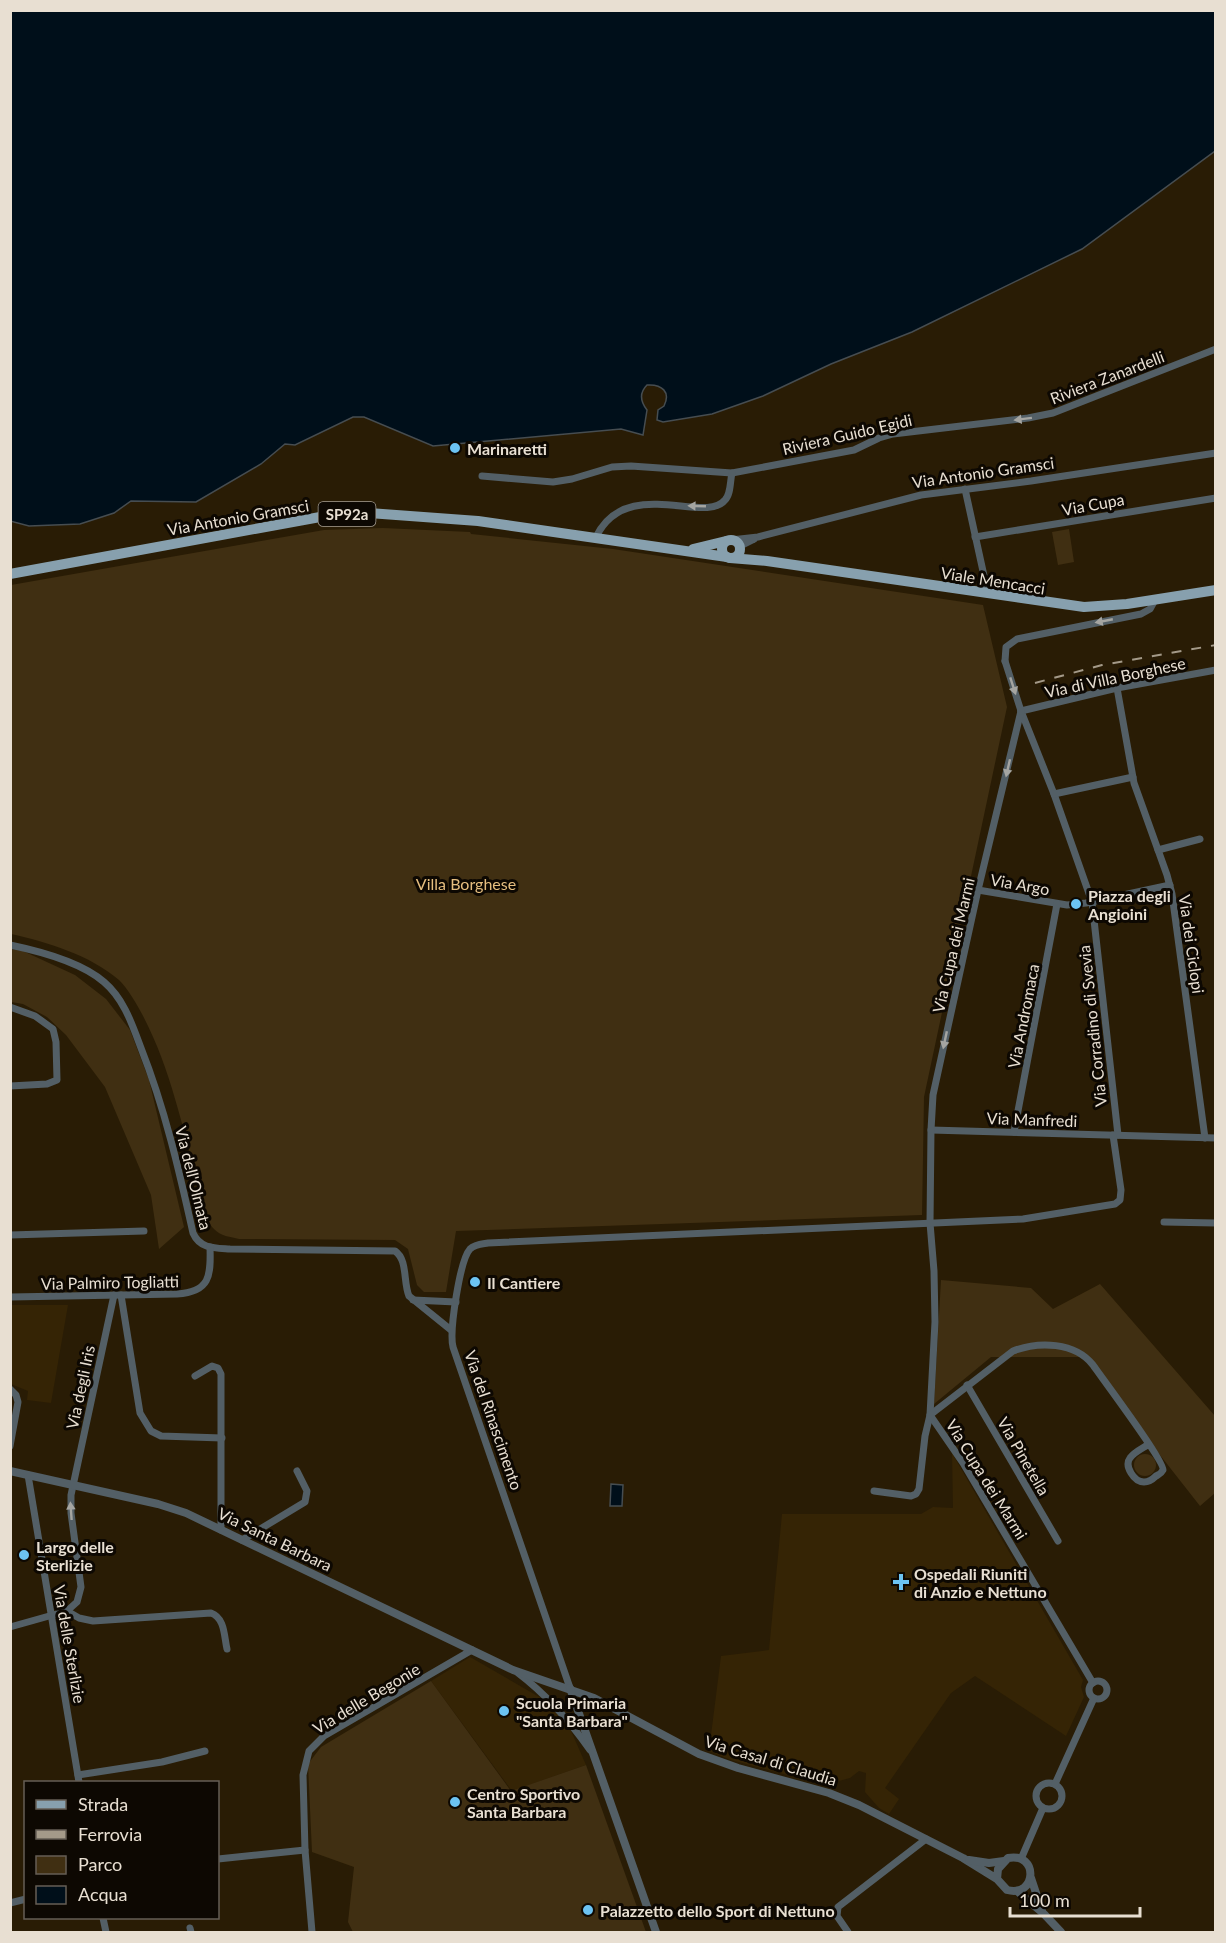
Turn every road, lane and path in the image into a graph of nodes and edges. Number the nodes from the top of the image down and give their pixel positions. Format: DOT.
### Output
graph roads {
  1 [pos="1215,349"];
  2 [pos="970,425"];
  3 [pos="1215,453"];
  4 [pos="732,473"];
  5 [pos="482,476"];
  6 [pos="965,489"];
  7 [pos="1215,498"];
  8 [pos="596,537"];
  9 [pos="975,537"];
  10 [pos="734,544"];
  11 [pos="686,550"];
  12 [pos="729,557"];
  13 [pos="767,561"];
  14 [pos="10,574"];
  15 [pos="1215,590"];
  16 [pos="987,594"];
  17 [pos="1155,600"];
  18 [pos="1215,670"];
  19 [pos="1117,688"];
  20 [pos="1021,711"];
  21 [pos="1133,777"];
  22 [pos="1054,794"];
  23 [pos="1200,839"];
  24 [pos="1158,850"];
  25 [pos="1170,885"];
  26 [pos="978,890"];
  27 [pos="1092,902"];
  28 [pos="1058,904"];
  29 [pos="10,945"];
  30 [pos="10,1007"];
  31 [pos="10,1086"];
  32 [pos="931,1130"];
  33 [pos="1014,1132"];
  34 [pos="1116,1135"];
  35 [pos="1205,1138"];
  36 [pos="1215,1138"];
  37 [pos="1164,1222"];
  38 [pos="1215,1222"];
  39 [pos="930,1223"];
  40 [pos="144,1231"];
  41 [pos="10,1235"];
  42 [pos="210,1247"];
  43 [pos="118,1295"];
  44 [pos="10,1297"];
  45 [pos="413,1300"];
  46 [pos="456,1302"];
  47 [pos="451,1330"];
  48 [pos="195,1376"];
  49 [pos="967,1386"];
  50 [pos="10,1389"];
  51 [pos="930,1414"];
  52 [pos="222,1438"];
  53 [pos="1149,1444"];
  54 [pos="10,1446"];
  55 [pos="10,1471"];
  56 [pos="297,1471"];
  57 [pos="28,1474"];
  58 [pos="73,1485"];
  59 [pos="874,1491"];
  60 [pos="221,1530"];
  61 [pos="242,1540"];
  62 [pos="1058,1541"];
  63 [pos="67,1611"];
  64 [pos="51,1615"];
  65 [pos="10,1627"];
  66 [pos="227,1650"];
  67 [pos="472,1650"];
  68 [pos="513,1670"];
  69 [pos="1093,1683"];
  70 [pos="570,1688"];
  71 [pos="1094,1698"];
  72 [pos="205,1750"];
  73 [pos="596,1759"];
  74 [pos="79,1779"];
  75 [pos="1055,1784"];
  76 [pos="1043,1808"];
  77 [pos="926,1839"];
  78 [pos="305,1850"];
  79 [pos="963,1858"];
  80 [pos="219,1859"];
  81 [pos="1021,1859"];
  82 [pos="1004,1861"];
  83 [pos="1031,1876"];
  84 [pos="998,1879"];
  85 [pos="1017,1891"];
  86 [pos="1044,1914"];
  87 [pos="312,1932"];
  88 [pos="656,1932"];
  89 [pos="848,1932"];
  90 [pos="1061,1932"];
  1 -- 2 [label="street, Riviera Zanardelli, one-way"];
  2 -- 4 [label="street, Riviera Guido Egidi"];
  3 -- 6 [label="street, Via Antonio Gramsci"];
  4 -- 5 [label="street, Riviera Guido Egidi"];
  4 -- 8 [label="street, one-way"];
  6 -- 9 [label="street"];
  6 -- 10 [label="street, Via Antonio Gramsci"];
  7 -- 9 [label="street, Via Cupa"];
  8 -- 11 [label="main road, Via Antonio Gramsci / SP92a"];
  8 -- 14 [label="main road, Via Antonio Gramsci / SP92a"];
  9 -- 16 [label="street"];
  10 -- 11 [label="main road, Via Antonio Gramsci / SP92a"];
  10 -- 12 [label="main road"];
  10 -- 13 [label="main road, Viale Mencacci"];
  11 -- 12 [label="main road, Via Antonio Gramsci / SP92a"];
  12 -- 13 [label="main road, Viale Mencacci"];
  13 -- 16 [label="main road, Viale Mencacci"];
  15 -- 17 [label="main road, Viale Mencacci"];
  16 -- 17 [label="main road, Viale Mencacci"];
  17 -- 20 [label="street, one-way, bridge"];
  18 -- 19 [label="street, Via di Villa Borghese"];
  19 -- 20 [label="street, Via di Villa Borghese"];
  19 -- 21 [label="street, Via dei Ciclopi"];
  20 -- 22 [label="street, Via Corradino di Svevia"];
  20 -- 26 [label="street, Via Cupa dei Marmi, one-way"];
  21 -- 22 [label="street"];
  21 -- 24 [label="street, Via dei Ciclopi"];
  22 -- 27 [label="street, Via Corradino di Svevia"];
  23 -- 24 [label="street"];
  24 -- 25 [label="street, Via dei Ciclopi"];
  25 -- 27 [label="street"];
  25 -- 35 [label="street, Via dei Ciclopi"];
  26 -- 28 [label="street, Via Argo"];
  26 -- 32 [label="street, Via Cupa dei Marmi, one-way"];
  27 -- 28 [label="street"];
  27 -- 34 [label="street, Via Corradino di Svevia"];
  28 -- 33 [label="street, Via Andromaca"];
  29 -- 42 [label="street, Via dell'Olmata"];
  30 -- 31 [label="street"];
  32 -- 33 [label="street, Via Manfredi"];
  32 -- 39 [label="street, Via Cupa dei Marmi"];
  33 -- 34 [label="street, Via Manfredi"];
  34 -- 35 [label="street, Via Manfredi"];
  34 -- 39 [label="street, Via Corradino di Svevia"];
  35 -- 36 [label="street, Via Manfredi"];
  37 -- 38 [label="street"];
  39 -- 46 [label="street, Via del Rinascimento"];
  39 -- 51 [label="street, Via Cupa dei Marmi"];
  40 -- 41 [label="street"];
  42 -- 43 [label="street, Via Palmiro Togliatti"];
  42 -- 45 [label="street, Via dell'Olmata"];
  43 -- 44 [label="street, Via Palmiro Togliatti"];
  43 -- 52 [label="street"];
  43 -- 58 [label="street, Via degli Iris"];
  45 -- 46 [label="street"];
  45 -- 47 [label="street"];
  46 -- 47 [label="street, Via del Rinascimento"];
  47 -- 70 [label="street, Via del Rinascimento"];
  48 -- 52 [label="street"];
  49 -- 51 [label="street"];
  49 -- 53 [label="street"];
  49 -- 62 [label="street, Via Pinetella"];
  50 -- 54 [label="street"];
  51 -- 59 [label="street, Via Cupa dei Marmi"];
  51 -- 69 [label="street, Via Cupa dei Marmi"];
  52 -- 60 [label="street"];
  53 -- 53 [label="street"];
  55 -- 57 [label="street, Via Santa Barbara"];
  56 -- 61 [label="street"];
  57 -- 58 [label="street, Via Santa Barbara"];
  57 -- 64 [label="street, Via delle Sterlizie"];
  58 -- 60 [label="street, Via Santa Barbara"];
  63 -- 58 [label="street, Via degli Iris, one-way"];
  60 -- 61 [label="street, Via Santa Barbara"];
  61 -- 67 [label="street, Via Santa Barbara"];
  63 -- 64 [label="street"];
  63 -- 66 [label="street"];
  64 -- 65 [label="street"];
  64 -- 74 [label="street, Via delle Sterlizie"];
  67 -- 68 [label="street, Via Santa Barbara"];
  67 -- 78 [label="street, Via delle Begonie"];
  68 -- 70 [label="street, Via Santa Barbara"];
  68 -- 73 [label="street, Via Santa Barbara"];
  69 -- 71 [label="street"];
  69 -- 71 [label="street"];
  70 -- 73 [label="street, Via del Rinascimento"];
  70 -- 77 [label="street, Via Casal di Claudia"];
  71 -- 75 [label="street"];
  72 -- 74 [label="street"];
  73 -- 88 [label="street, Via del Rinascimento"];
  75 -- 76 [label="street"];
  75 -- 76 [label="street"];
  76 -- 81 [label="street"];
  77 -- 79 [label="street, Via Casal di Claudia"];
  77 -- 89 [label="street"];
  78 -- 80 [label="street"];
  78 -- 87 [label="street, Via delle Begonie"];
  79 -- 82 [label="street, Via Casal di Claudia"];
  79 -- 84 [label="street, Via Casal di Claudia"];
  81 -- 82 [label="street, Via Casal di Claudia"];
  81 -- 83 [label="street, Via Casal di Claudia"];
  82 -- 84 [label="street"];
  83 -- 85 [label="street"];
  83 -- 86 [label="street, Via Casal di Claudia"];
  84 -- 85 [label="street, Via Casal di Claudia"];
  85 -- 86 [label="street, Via Casal di Claudia"];
  86 -- 90 [label="street, Via Casal di Claudia"];
}
